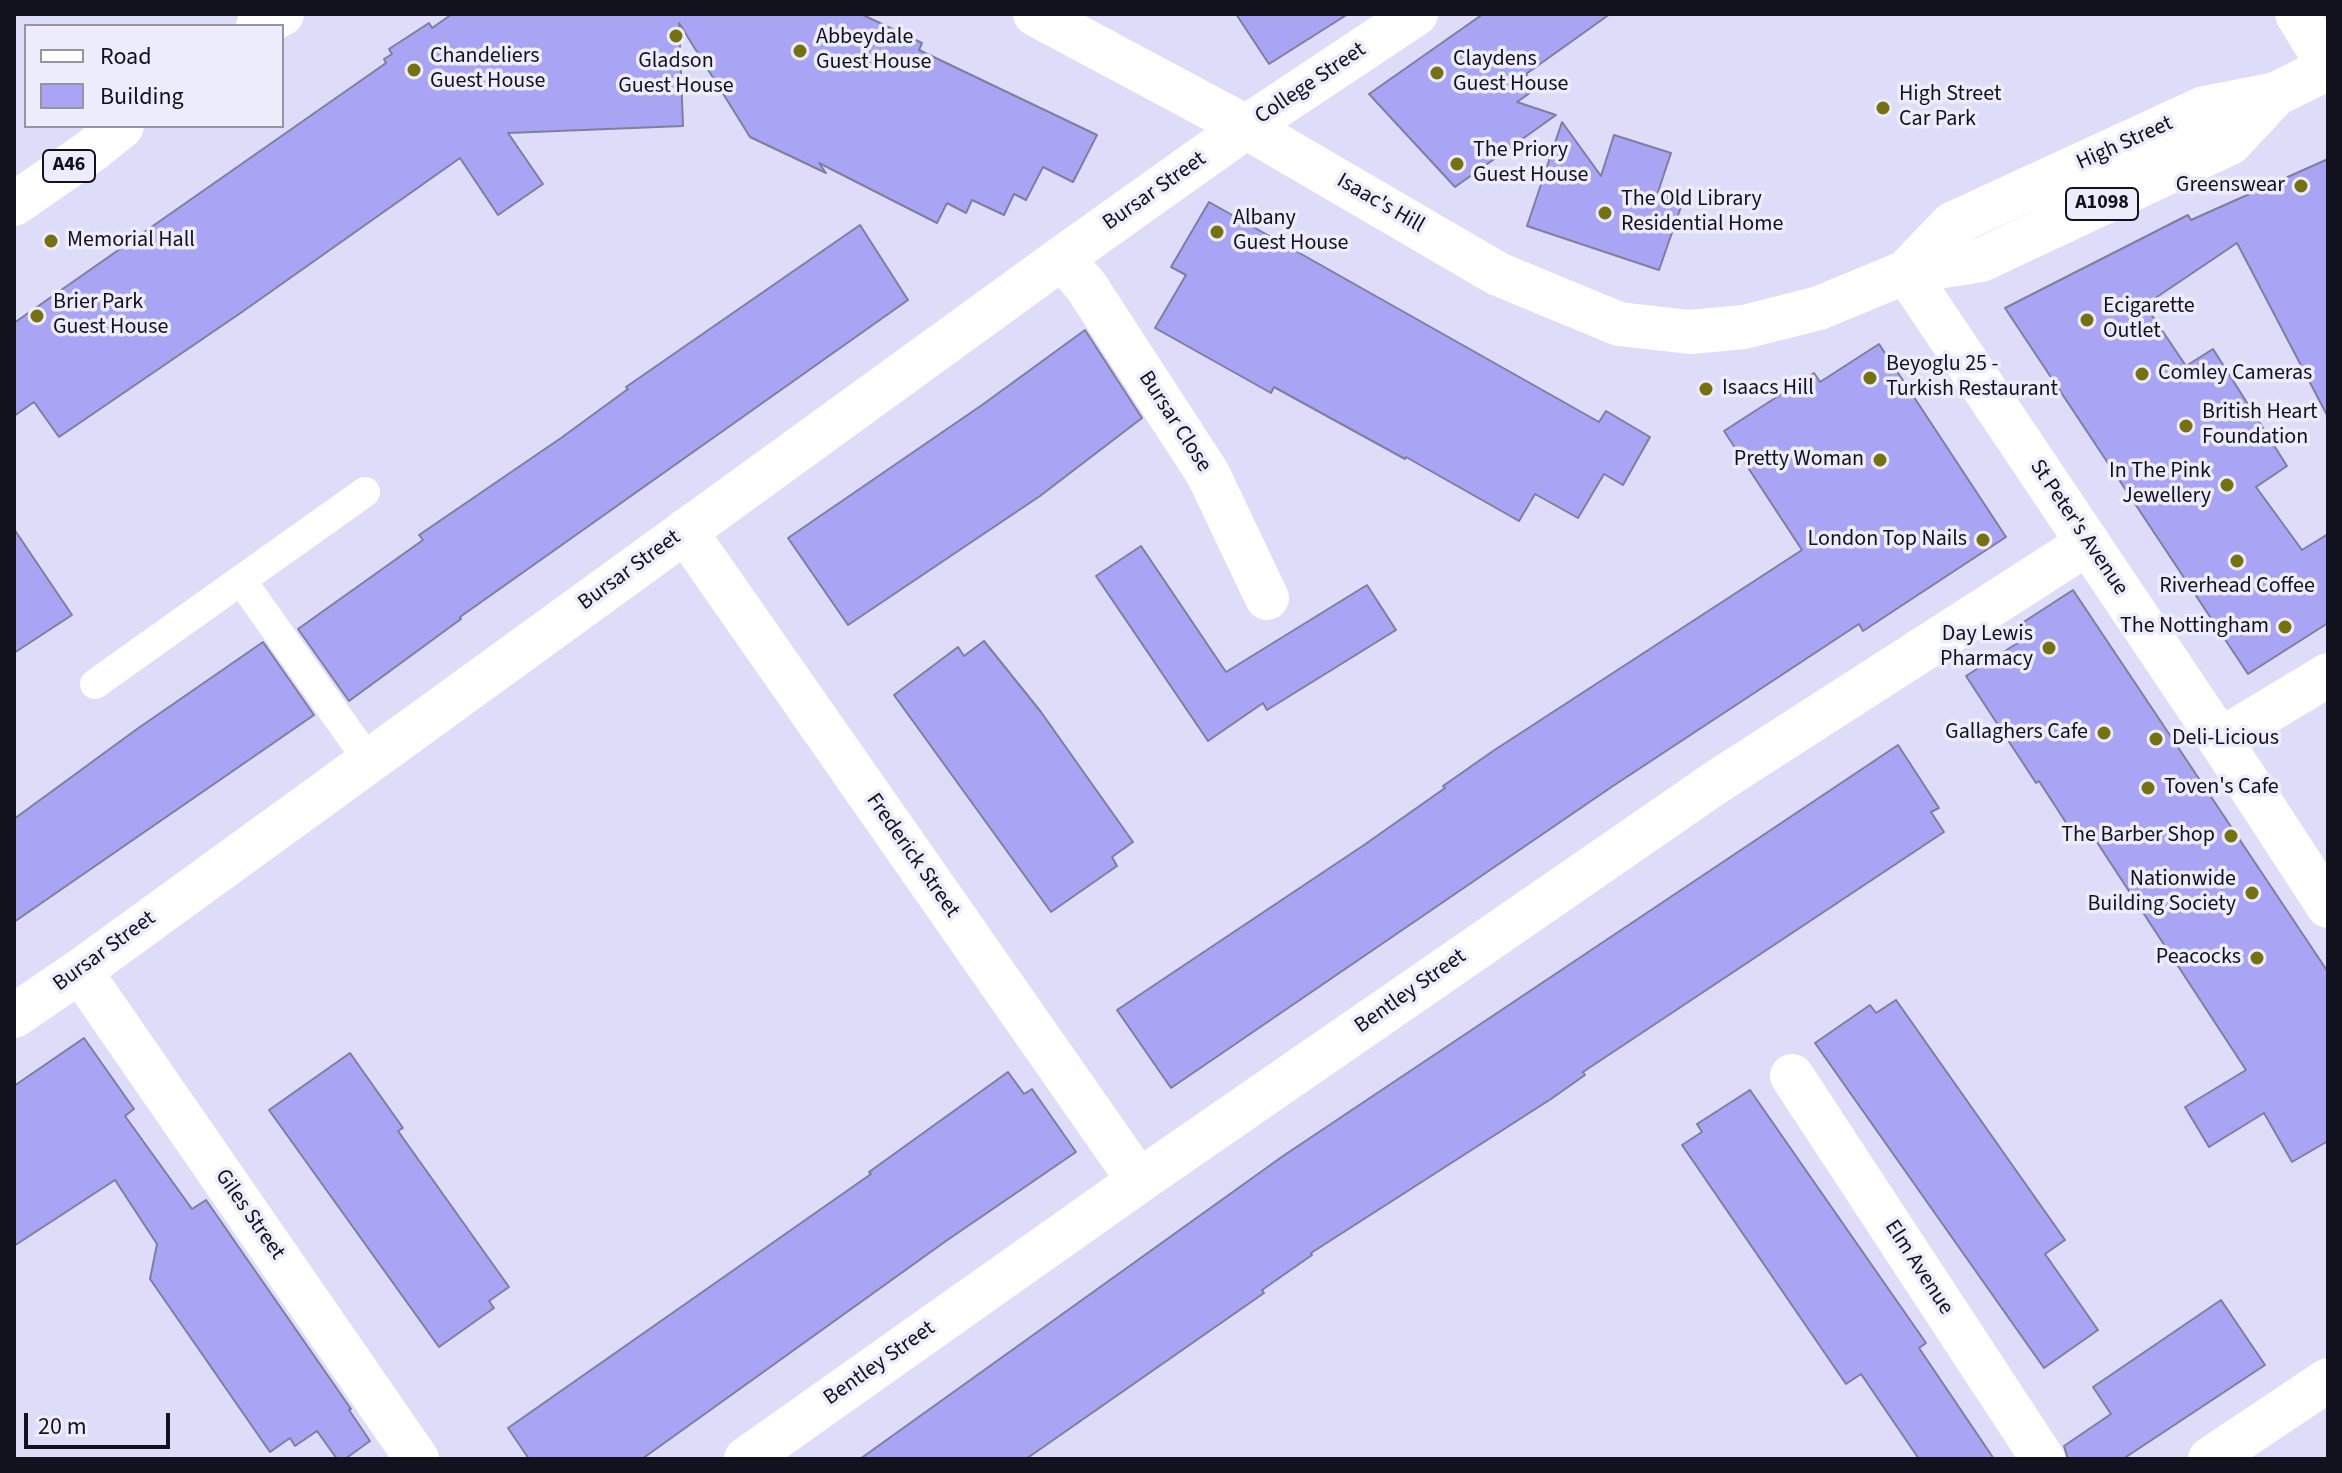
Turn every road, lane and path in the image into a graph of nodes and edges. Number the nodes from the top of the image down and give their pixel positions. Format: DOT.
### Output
graph roads {
  1 [pos="282,14"];
  2 [pos="1035,14"];
  3 [pos="1416,14"];
  4 [pos="2297,14"];
  5 [pos="262,24"];
  6 [pos="2328,67"];
  7 [pos="1246,127"];
  8 [pos="120,128"];
  9 [pos="14,204"];
  10 [pos="1062,258"];
  11 [pos="1906,272"];
  12 [pos="1744,327"];
  13 [pos="365,492"];
  14 [pos="685,531"];
  15 [pos="2088,543"];
  16 [pos="241,580"];
  17 [pos="1267,598"];
  18 [pos="2328,675"];
  19 [pos="95,684"];
  20 [pos="2220,740"];
  21 [pos="368,760"];
  22 [pos="2328,906"];
  23 [pos="80,971"];
  24 [pos="14,1016"];
  25 [pos="1792,1076"];
  26 [pos="1139,1181"];
  27 [pos="2328,1380"];
  28 [pos="417,1459"];
  29 [pos="746,1459"];
  30 [pos="2043,1459"];
  31 [pos="2210,1459"];
  1 -- 5 [label="street"];
  2 -- 7 [label="street, Isaac's Hill / A1098"];
  3 -- 7 [label="street, College Street"];
  4 -- 6 [label="street"];
  6 -- 11 [label="street, High Street / A1098"];
  7 -- 10 [label="street, Bursar Street"];
  7 -- 12 [label="street, Isaac's Hill / A1098"];
  8 -- 9 [label="street, A46"];
  10 -- 14 [label="street, Bursar Street"];
  10 -- 17 [label="street, Bursar Close"];
  11 -- 12 [label="street, High Street / A1098"];
  11 -- 15 [label="street, St Peter's Avenue"];
  13 -- 16 [label="lane"];
  14 -- 21 [label="street, Bursar Street"];
  14 -- 26 [label="street, Frederick Street"];
  15 -- 20 [label="street, St Peter's Avenue"];
  15 -- 26 [label="street, Bentley Street"];
  16 -- 19 [label="lane"];
  16 -- 21 [label="lane"];
  18 -- 20 [label="street"];
  20 -- 22 [label="street, St Peter's Avenue"];
  21 -- 23 [label="street, Bursar Street"];
  23 -- 24 [label="street, Bursar Street"];
  23 -- 28 [label="street, Giles Street"];
  25 -- 30 [label="street, Elm Avenue"];
  26 -- 29 [label="street, Bentley Street"];
  27 -- 31 [label="street"];
}
